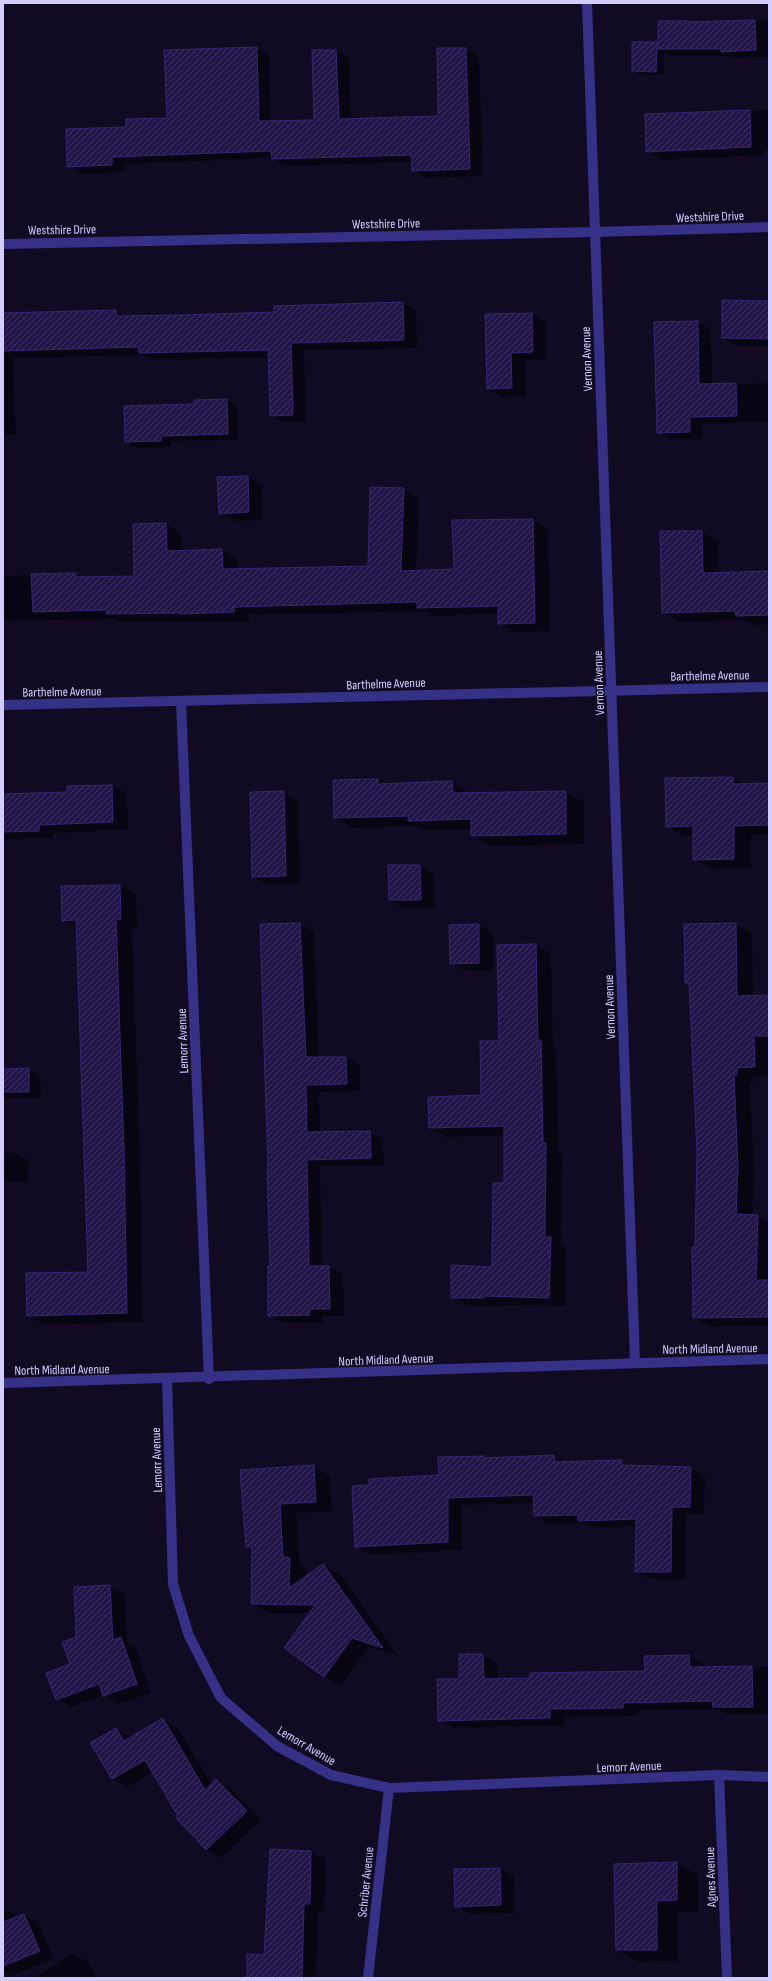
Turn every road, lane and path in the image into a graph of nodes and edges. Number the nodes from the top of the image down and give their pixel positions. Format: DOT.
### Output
graph roads {
  1 [pos="587,3"];
  2 [pos="769,227"];
  3 [pos="595,232"];
  4 [pos="3,244"];
  5 [pos="769,687"];
  6 [pos="611,689"];
  7 [pos="181,702"];
  8 [pos="3,705"];
  9 [pos="769,1359"];
  10 [pos="635,1362"];
  11 [pos="209,1379"];
  12 [pos="167,1380"];
  13 [pos="3,1383"];
  14 [pos="718,1775"];
  15 [pos="769,1777"];
  16 [pos="389,1788"];
  17 [pos="368,1978"];
  18 [pos="727,1978"];
  1 -- 3 [label="street, Vernon Avenue"];
  2 -- 3 [label="street, Westshire Drive"];
  3 -- 4 [label="street, Westshire Drive"];
  3 -- 6 [label="street, Vernon Avenue"];
  5 -- 6 [label="street, Barthelme Avenue"];
  6 -- 7 [label="street, Barthelme Avenue"];
  6 -- 10 [label="street, Vernon Avenue"];
  7 -- 8 [label="street, Barthelme Avenue"];
  7 -- 11 [label="street, Lemorr Avenue"];
  9 -- 10 [label="street, North Midland Avenue"];
  10 -- 11 [label="street, North Midland Avenue"];
  11 -- 12 [label="street, North Midland Avenue"];
  12 -- 13 [label="street, North Midland Avenue"];
  12 -- 16 [label="street, Lemorr Avenue"];
  14 -- 15 [label="street, Lemorr Avenue"];
  14 -- 16 [label="street, Lemorr Avenue"];
  14 -- 18 [label="street, Agnes Avenue"];
  16 -- 17 [label="street, Schriber Avenue"];
}
